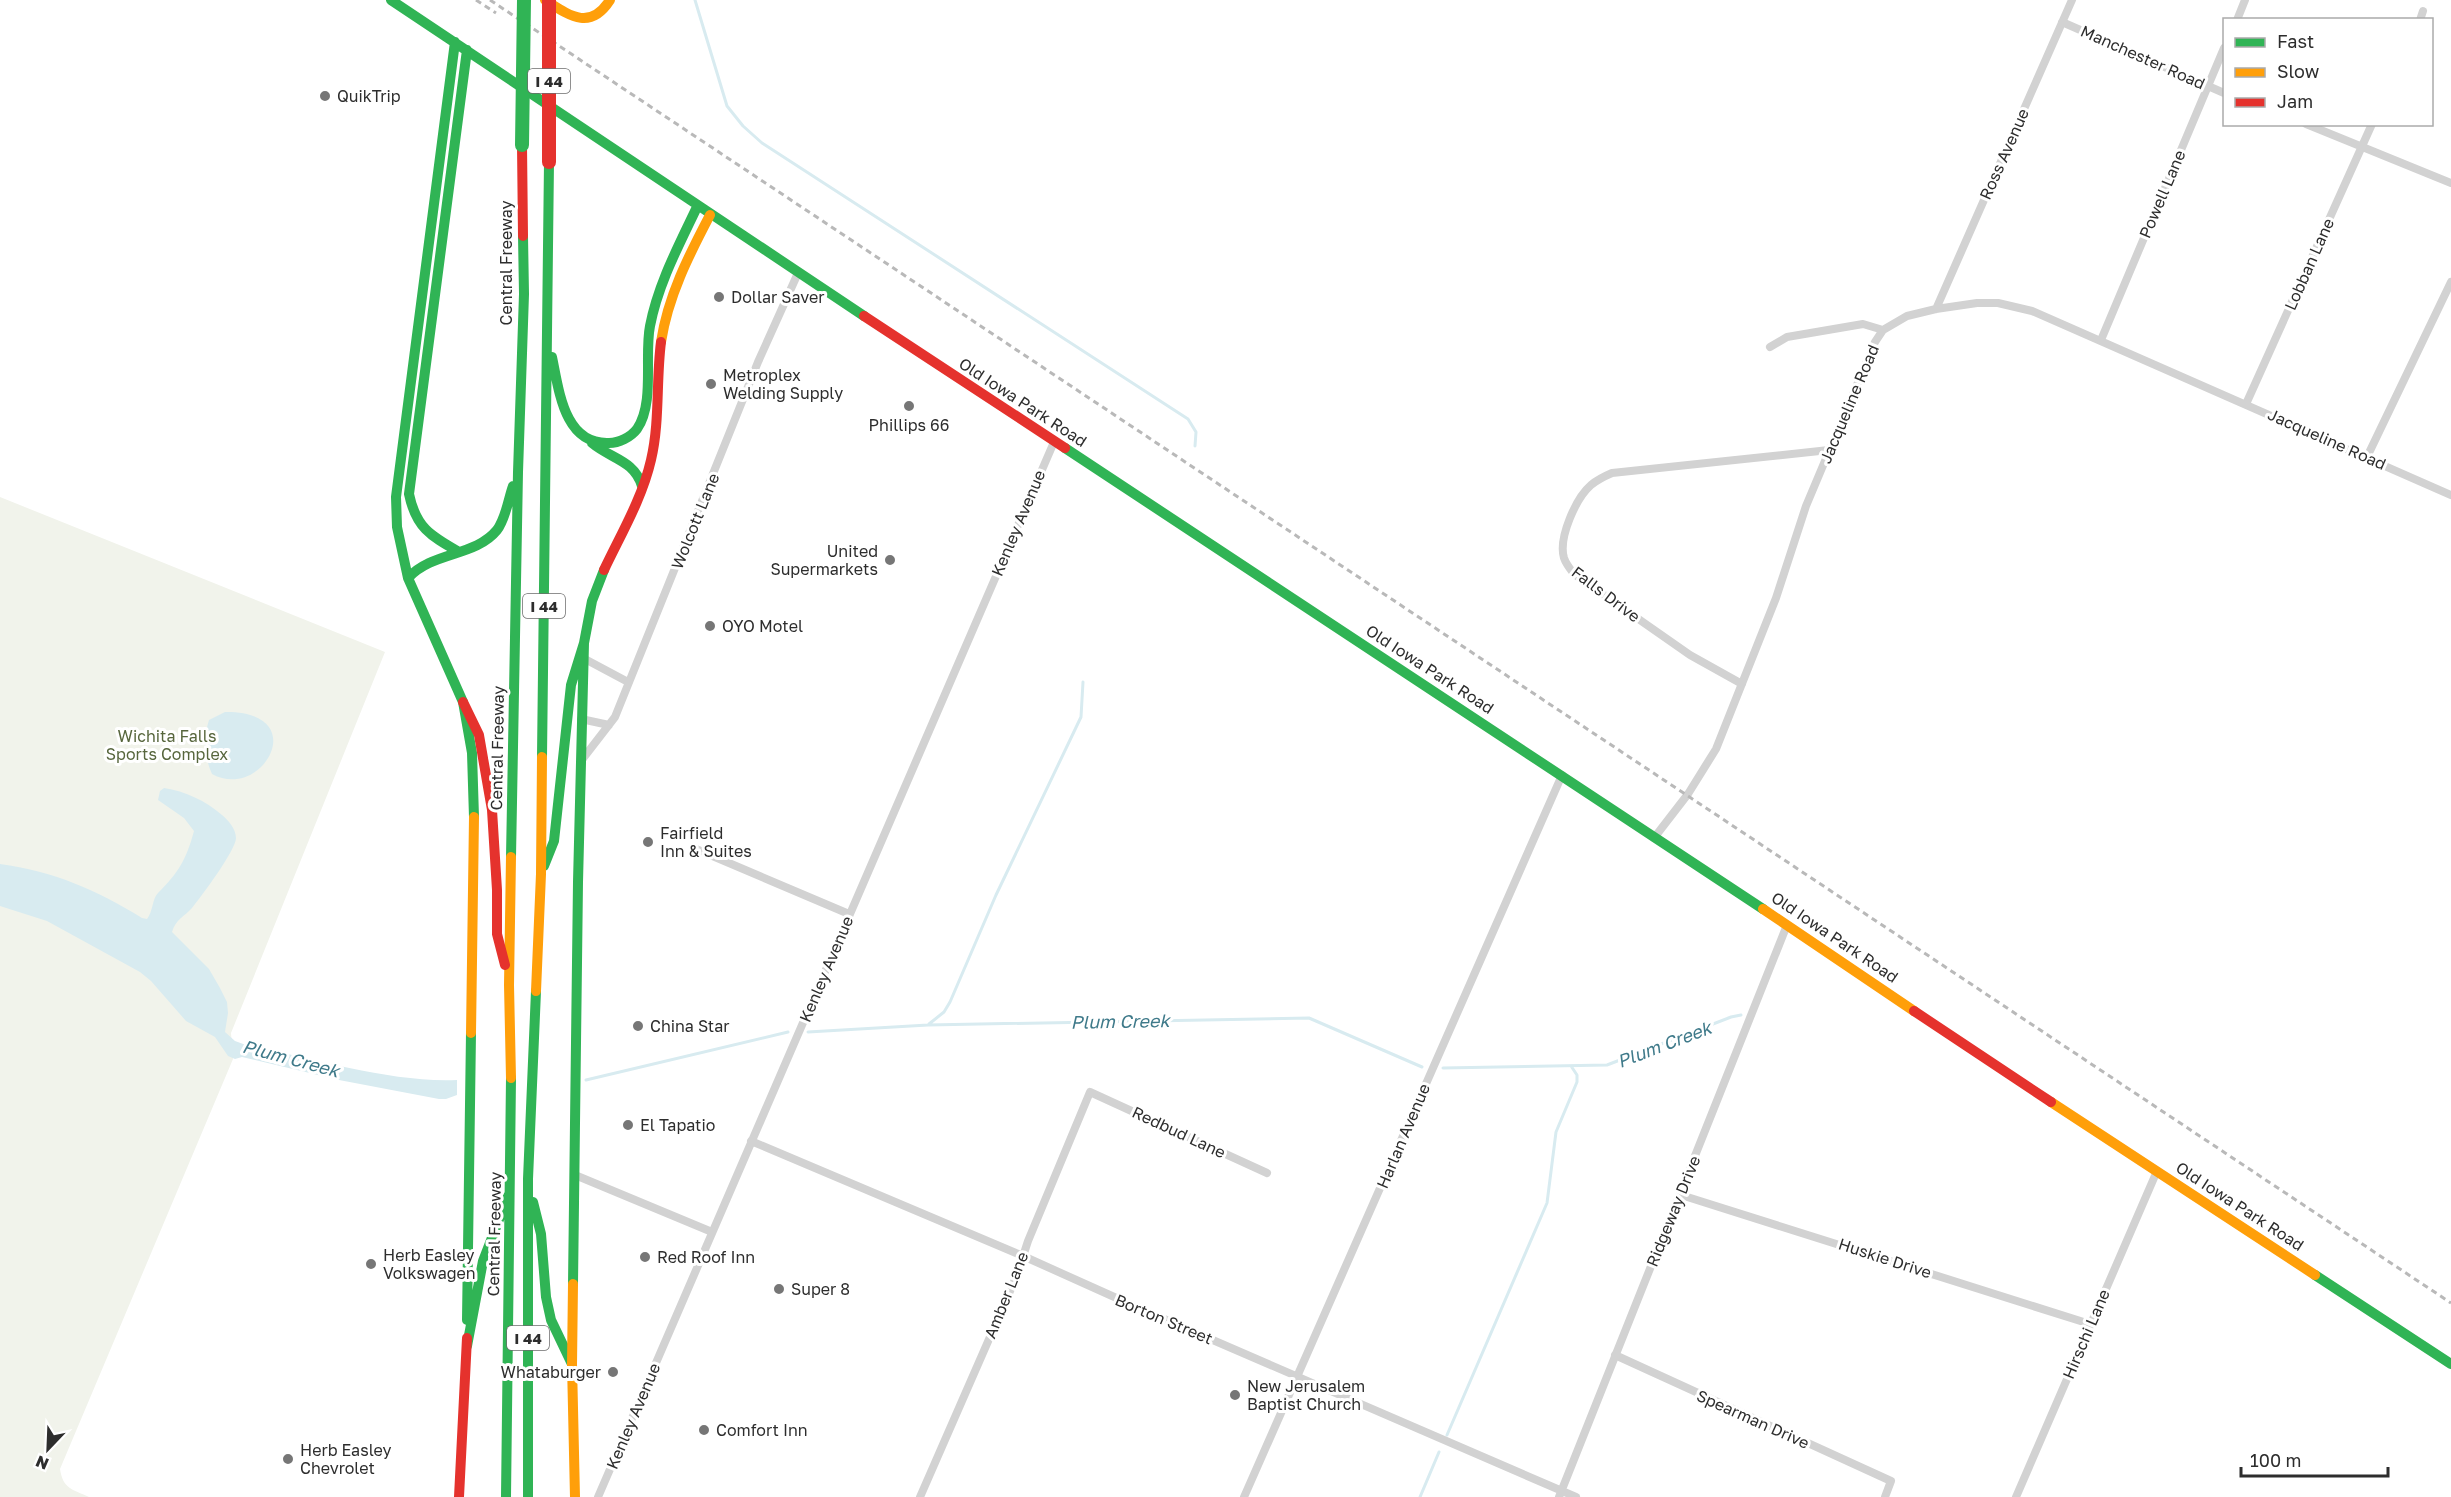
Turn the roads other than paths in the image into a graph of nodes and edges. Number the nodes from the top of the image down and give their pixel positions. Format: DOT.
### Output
graph roads {
  1 [pos="391,0"];
  2 [pos="524,0"];
  3 [pos="547,0"];
  4 [pos="610,0"];
  5 [pos="2072,0"];
  6 [pos="2245,0"];
  7 [pos="2423,11"];
  8 [pos="2237,18"];
  9 [pos="2421,18"];
  10 [pos="2062,22"];
  11 [pos="461,46"];
  12 [pos="2223,50"];
  13 [pos="2208,86"];
  14 [pos="2223,93"];
  15 [pos="2311,126"];
  16 [pos="2371,126"];
  17 [pos="2362,147"];
  18 [pos="2451,183"];
  19 [pos="697,207"];
  20 [pos="710,215"];
  21 [pos="798,273"];
  22 [pos="2451,282"];
  23 [pos="1936,309"];
  24 [pos="1884,330"];
  25 [pos="547,338"];
  26 [pos="2101,340"];
  27 [pos="1770,347"];
  28 [pos="2246,404"];
  29 [pos="586,439"];
  30 [pos="1053,442"];
  31 [pos="1829,450"];
  32 [pos="2367,457"];
  33 [pos="518,472"];
  34 [pos="642,486"];
  35 [pos="2451,495"];
  36 [pos="459,552"];
  37 [pos="408,579"];
  38 [pos="584,643"];
  39 [pos="583,658"];
  40 [pos="628,682"];
  41 [pos="1742,684"];
  42 [pos="464,702"];
  43 [pos="582,719"];
  44 [pos="609,725"];
  45 [pos="581,761"];
  46 [pos="1562,775"];
  47 [pos="1654,838"];
  48 [pos="696,849"];
  49 [pos="541,874"];
  50 [pos="849,914"];
  51 [pos="1787,925"];
  52 [pos="509,985"];
  53 [pos="1090,1092"];
  54 [pos="752,1141"];
  55 [pos="2157,1171"];
  56 [pos="1267,1173"];
  57 [pos="575,1174"];
  58 [pos="528,1179"];
  59 [pos="512,1185"];
  60 [pos="1681,1195"];
  61 [pos="712,1232"];
  62 [pos="1023,1256"];
  63 [pos="2090,1324"];
  64 [pos="467,1346"];
  65 [pos="1615,1355"];
  66 [pos="572,1364"];
  67 [pos="2451,1364"];
  68 [pos="1298,1377"];
  69 [pos="1560,1494"];
  70 [pos="459,1497"];
  71 [pos="506,1497"];
  72 [pos="528,1497"];
  73 [pos="575,1497"];
  74 [pos="598,1497"];
  75 [pos="920,1497"];
  76 [pos="1244,1497"];
  77 [pos="1576,1497"];
  78 [pos="1885,1497"];
  79 [pos="2016,1497"];
  1 -- 11 [label="main road, Old Iowa Park Road"];
  2 -- 33 [label="main road, Central Freeway / I 44, bridge"];
  3 -- 4 [label="main road, Central Freeway"];
  3 -- 25 [label="main road, Central Freeway / I 44, bridge"];
  5 -- 10 [label="street, Ross Avenue"];
  6 -- 8 [label="street"];
  7 -- 9 [label="street"];
  10 -- 13 [label="street, Manchester Road"];
  10 -- 23 [label="street, Ross Avenue"];
  11 -- 19 [label="main road, Old Iowa Park Road"];
  11 -- 36 [label="main road"];
  11 -- 37 [label="main road, Central Freeway"];
  12 -- 13 [label="street, Powell Lane"];
  13 -- 14 [label="street, Manchester Road"];
  13 -- 26 [label="street, Powell Lane"];
  15 -- 17 [label="street"];
  16 -- 17 [label="street, Lobban Lane"];
  17 -- 18 [label="street"];
  17 -- 28 [label="street, Lobban Lane"];
  19 -- 20 [label="main road, Old Iowa Park Road"];
  19 -- 29 [label="main road"];
  20 -- 21 [label="main road, Old Iowa Park Road"];
  20 -- 34 [label="main road"];
  21 -- 30 [label="main road, Old Iowa Park Road"];
  21 -- 40 [label="street, Wolcott Lane"];
  22 -- 32 [label="street"];
  23 -- 24 [label="street, Jacqueline Road"];
  23 -- 26 [label="street, Jacqueline Road"];
  24 -- 27 [label="street"];
  24 -- 31 [label="street, Jacqueline Road"];
  25 -- 29 [label="main road"];
  25 -- 49 [label="main road, Central Freeway / I 44"];
  26 -- 28 [label="street, Jacqueline Road"];
  28 -- 32 [label="street, Jacqueline Road"];
  29 -- 34 [label="main road"];
  30 -- 46 [label="main road, Old Iowa Park Road"];
  30 -- 50 [label="street, Kenley Avenue"];
  31 -- 41 [label="street, Jacqueline Road"];
  31 -- 41 [label="street, Falls Drive"];
  32 -- 35 [label="street, Jacqueline Road"];
  33 -- 36 [label="main road"];
  33 -- 52 [label="main road, Central Freeway / I 44"];
  34 -- 38 [label="main road"];
  36 -- 37 [label="main road"];
  37 -- 42 [label="main road, Central Freeway"];
  38 -- 39 [label="main road"];
  38 -- 49 [label="main road"];
  39 -- 40 [label="street"];
  39 -- 43 [label="main road"];
  40 -- 44 [label="street, Wolcott Lane"];
  41 -- 47 [label="street, Jacqueline Road"];
  42 -- 52 [label="main road"];
  42 -- 64 [label="main road, Central Freeway"];
  43 -- 44 [label="street"];
  43 -- 45 [label="main road"];
  44 -- 45 [label="street, Wolcott Lane"];
  45 -- 57 [label="main road"];
  46 -- 47 [label="main road, Old Iowa Park Road"];
  46 -- 68 [label="street, Harlan Avenue"];
  47 -- 51 [label="main road, Old Iowa Park Road"];
  48 -- 50 [label="street"];
  49 -- 58 [label="main road, Central Freeway / I 44"];
  50 -- 54 [label="street, Kenley Avenue"];
  51 -- 55 [label="main road, Old Iowa Park Road"];
  51 -- 60 [label="street, Ridgeway Drive"];
  52 -- 59 [label="main road, Central Freeway / I 44"];
  53 -- 56 [label="street, Redbud Lane"];
  53 -- 62 [label="street, Amber Lane"];
  54 -- 61 [label="street, Kenley Avenue"];
  54 -- 62 [label="street, Borton Street"];
  55 -- 63 [label="street, Hirschi Lane"];
  55 -- 67 [label="main road, Old Iowa Park Road"];
  57 -- 61 [label="street"];
  57 -- 66 [label="main road"];
  58 -- 66 [label="main road"];
  58 -- 72 [label="main road, Central Freeway / I 44"];
  59 -- 64 [label="main road"];
  59 -- 71 [label="main road, Central Freeway / I 44"];
  60 -- 63 [label="street, Huskie Drive"];
  60 -- 65 [label="street, Ridgeway Drive"];
  61 -- 74 [label="street, Kenley Avenue"];
  62 -- 68 [label="street, Borton Street"];
  62 -- 75 [label="street, Amber Lane"];
  63 -- 79 [label="street, Hirschi Lane"];
  64 -- 70 [label="main road, Central Freeway"];
  65 -- 69 [label="street, Ridgeway Drive"];
  65 -- 78 [label="street, Spearman Drive"];
  66 -- 73 [label="main road"];
  68 -- 69 [label="street, Borton Street"];
  68 -- 76 [label="street, Harlan Avenue"];
  69 -- 77 [label="street, Borton Street"];
}
